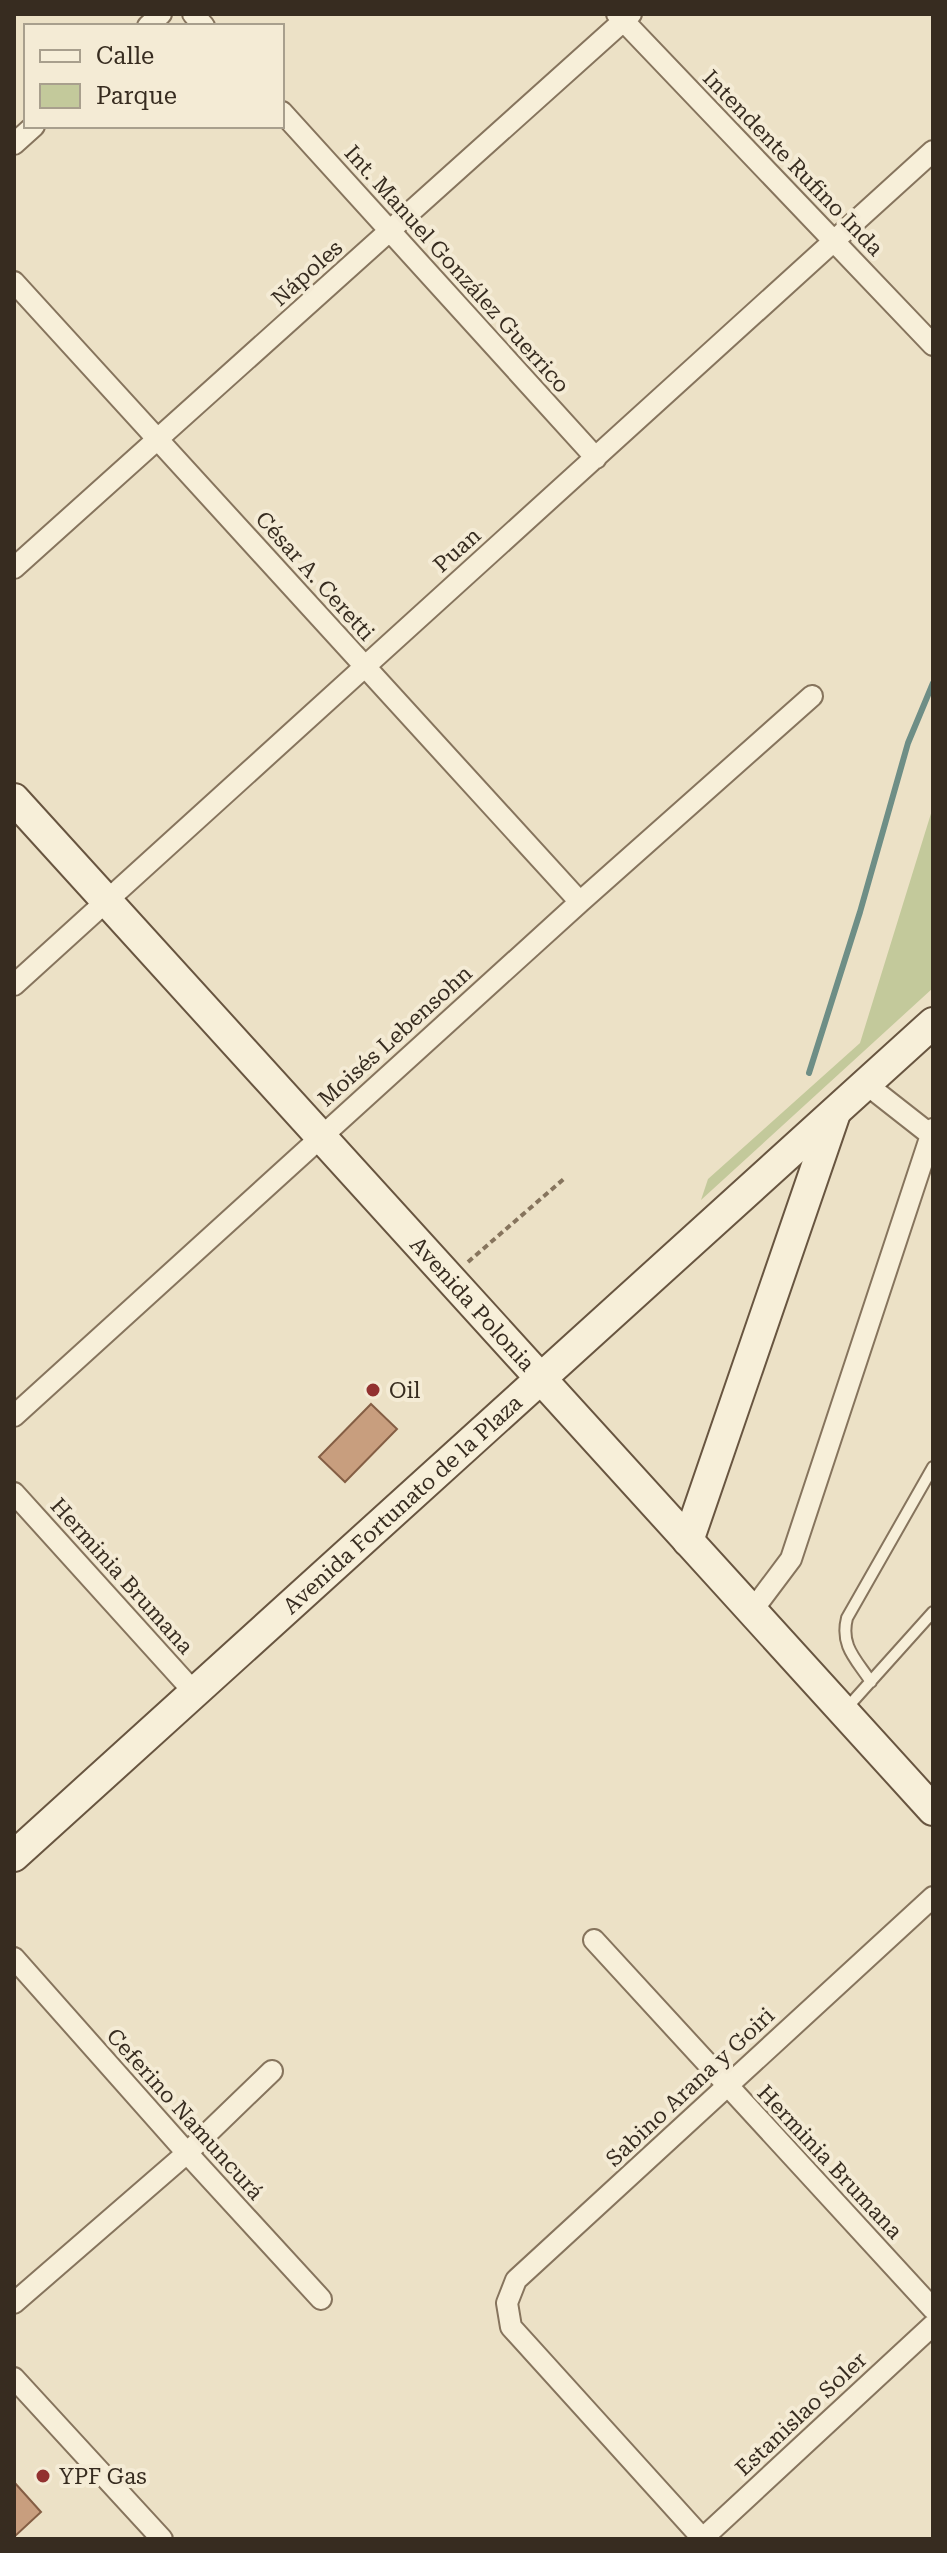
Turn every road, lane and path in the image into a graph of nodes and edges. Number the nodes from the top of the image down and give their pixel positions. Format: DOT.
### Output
graph roads {
  1 [pos="624,16"];
  2 [pos="284,114"];
  3 [pos="32,128"];
  4 [pos="14,144"];
  5 [pos="933,151"];
  6 [pos="390,231"];
  7 [pos="835,241"];
  8 [pos="14,282"];
  9 [pos="933,345"];
  10 [pos="157,439"];
  11 [pos="596,458"];
  12 [pos="14,568"];
  13 [pos="364,665"];
  14 [pos="812,696"];
  15 [pos="14,799"];
  16 [pos="105,900"];
  17 [pos="580,902"];
  18 [pos="14,985"];
  19 [pos="933,1023"];
  20 [pos="866,1084"];
  21 [pos="836,1111"];
  22 [pos="932,1132"];
  23 [pos="320,1136"];
  24 [pos="566,1177"];
  25 [pos="449,1278"];
  26 [pos="541,1380"];
  27 [pos="14,1416"];
  28 [pos="933,1467"];
  29 [pos="14,1493"];
  30 [pos="688,1541"];
  31 [pos="752,1611"];
  32 [pos="933,1612"];
  33 [pos="871,1682"];
  34 [pos="194,1692"];
  35 [pos="844,1712"];
  36 [pos="925,1795"];
  37 [pos="14,1856"];
  38 [pos="933,1897"];
  39 [pos="594,1940"];
  40 [pos="14,1958"];
  41 [pos="272,2071"];
  42 [pos="727,2086"];
  43 [pos="187,2153"];
  44 [pos="321,2299"];
  45 [pos="14,2303"];
  46 [pos="933,2309"];
  47 [pos="933,2325"];
  48 [pos="14,2378"];
  49 [pos="162,2539"];
  50 [pos="703,2539"];
  1 -- 6 [label="street, Nápoles"];
  1 -- 7 [label="street, Intendente Rufino Inda"];
  2 -- 6 [label="street, Int. Manuel González Guerrico"];
  3 -- 4 [label="street"];
  5 -- 7 [label="street, Puan"];
  6 -- 10 [label="street, Nápoles"];
  6 -- 11 [label="street, Int. Manuel González Guerrico"];
  7 -- 9 [label="street, Intendente Rufino Inda"];
  7 -- 11 [label="street, Puan"];
  8 -- 10 [label="street, César A. Ceretti"];
  10 -- 12 [label="street, Nápoles"];
  10 -- 13 [label="street, César A. Ceretti"];
  11 -- 13 [label="street, Puan"];
  13 -- 16 [label="street, Puan"];
  13 -- 17 [label="street, César A. Ceretti"];
  14 -- 17 [label="street, Moisés Lebensohn"];
  15 -- 16 [label="main road, Avenida Polonia"];
  16 -- 18 [label="street, Puan"];
  16 -- 23 [label="main road, Avenida Polonia"];
  17 -- 23 [label="street, Moisés Lebensohn"];
  19 -- 20 [label="main road, Avenida Fortunato de la Plaza"];
  20 -- 21 [label="main road, Avenida Fortunato de la Plaza"];
  20 -- 22 [label="street"];
  21 -- 26 [label="main road, Avenida Fortunato de la Plaza"];
  21 -- 30 [label="main road"];
  22 -- 31 [label="street"];
  23 -- 25 [label="main road, Avenida Polonia"];
  23 -- 27 [label="street, Moisés Lebensohn"];
  24 -- 25 [label="path"];
  25 -- 26 [label="main road, Avenida Polonia"];
  26 -- 30 [label="main road, Avenida Polonia"];
  26 -- 34 [label="main road, Avenida Fortunato de la Plaza"];
  28 -- 33 [label="lane"];
  29 -- 34 [label="street, Herminia Brumana"];
  30 -- 31 [label="main road, Avenida Polonia"];
  31 -- 35 [label="main road, Avenida Polonia"];
  32 -- 33 [label="lane"];
  33 -- 35 [label="lane"];
  34 -- 37 [label="main road, Avenida Fortunato de la Plaza"];
  35 -- 36 [label="main road, Avenida Polonia"];
  38 -- 42 [label="street, Sabino Arana y Goiri"];
  39 -- 42 [label="street, Herminia Brumana"];
  40 -- 43 [label="street, Ceferino Namuncurá"];
  41 -- 43 [label="street"];
  42 -- 46 [label="street, Herminia Brumana"];
  42 -- 50 [label="street, Sabino Arana y Goiri"];
  43 -- 44 [label="street, Ceferino Namuncurá"];
  43 -- 45 [label="street"];
  47 -- 50 [label="street, Estanislao Soler"];
  48 -- 49 [label="street"];
}
